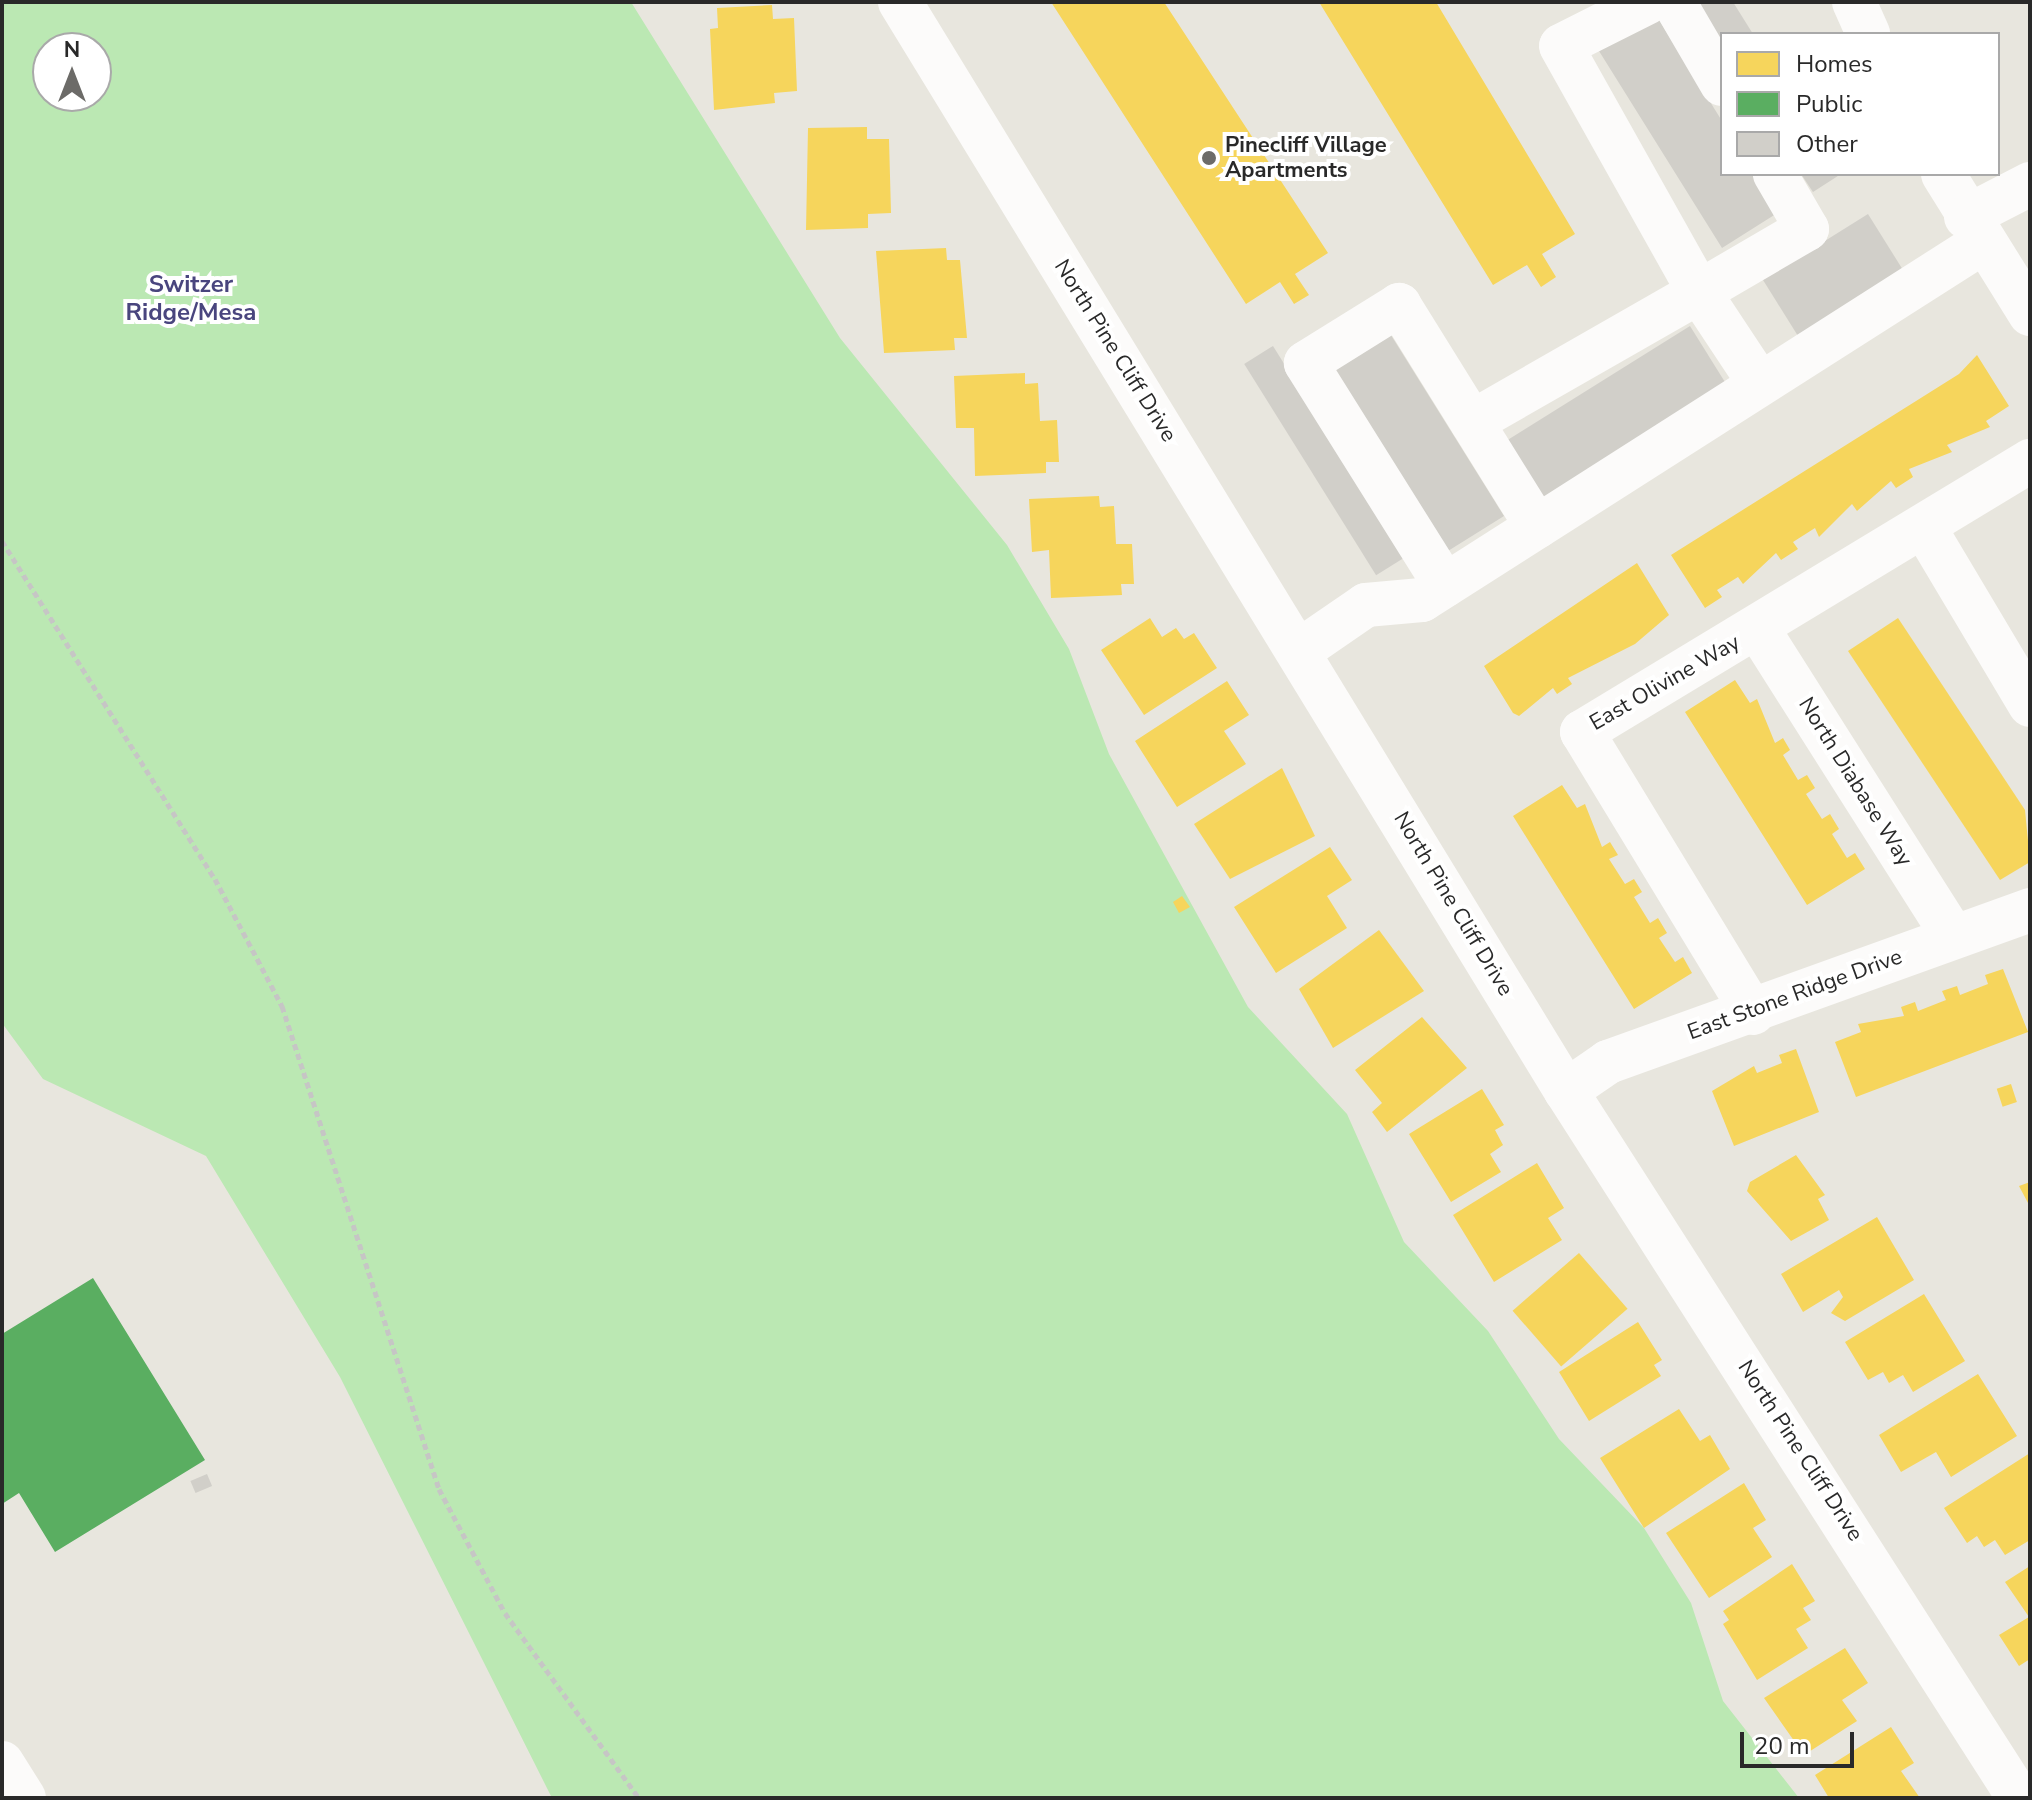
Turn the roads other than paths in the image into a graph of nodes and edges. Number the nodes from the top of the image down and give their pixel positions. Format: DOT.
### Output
graph roads {
  1 [pos="900,2"];
  2 [pos="1648,2"];
  3 [pos="1674,2"];
  4 [pos="1720,81"];
  5 [pos="1776,176"];
  6 [pos="1944,176"];
  7 [pos="2030,184"];
  8 [pos="1974,230"];
  9 [pos="1699,292"];
  10 [pos="2030,314"];
  11 [pos="1760,384"];
  12 [pos="1472,422"];
  13 [pos="2030,461"];
  14 [pos="1537,527"];
  15 [pos="1924,527"];
  16 [pos="1445,585"];
  17 [pos="1758,629"];
  18 [pos="1299,651"];
  19 [pos="2030,705"];
  20 [pos="2030,910"];
  21 [pos="1953,936"];
  22 [pos="1753,1013"];
  23 [pos="1566,1091"];
  24 [pos="2,1763"];
  25 [pos="24,1798"];
  26 [pos="2019,1798"];
  1 -- 18 [label="street, North Pine Cliff Drive"];
  2 -- 9 [label="street"];
  3 -- 4 [label="street"];
  5 -- 9 [label="street"];
  6 -- 8 [label="street"];
  7 -- 8 [label="street"];
  8 -- 10 [label="street"];
  8 -- 11 [label="street"];
  9 -- 11 [label="street"];
  9 -- 12 [label="street"];
  11 -- 14 [label="street"];
  12 -- 14 [label="street"];
  12 -- 16 [label="street"];
  13 -- 15 [label="street, East Olivine Way"];
  14 -- 16 [label="street"];
  15 -- 17 [label="street, East Olivine Way"];
  15 -- 19 [label="street"];
  16 -- 18 [label="street"];
  17 -- 21 [label="street, North Diabase Way"];
  17 -- 22 [label="street, East Olivine Way"];
  18 -- 23 [label="street, North Pine Cliff Drive"];
  20 -- 21 [label="street, East Stone Ridge Drive"];
  21 -- 22 [label="street, East Stone Ridge Drive"];
  22 -- 23 [label="street, East Stone Ridge Drive"];
  23 -- 26 [label="street, North Pine Cliff Drive"];
  24 -- 25 [label="street"];
}
